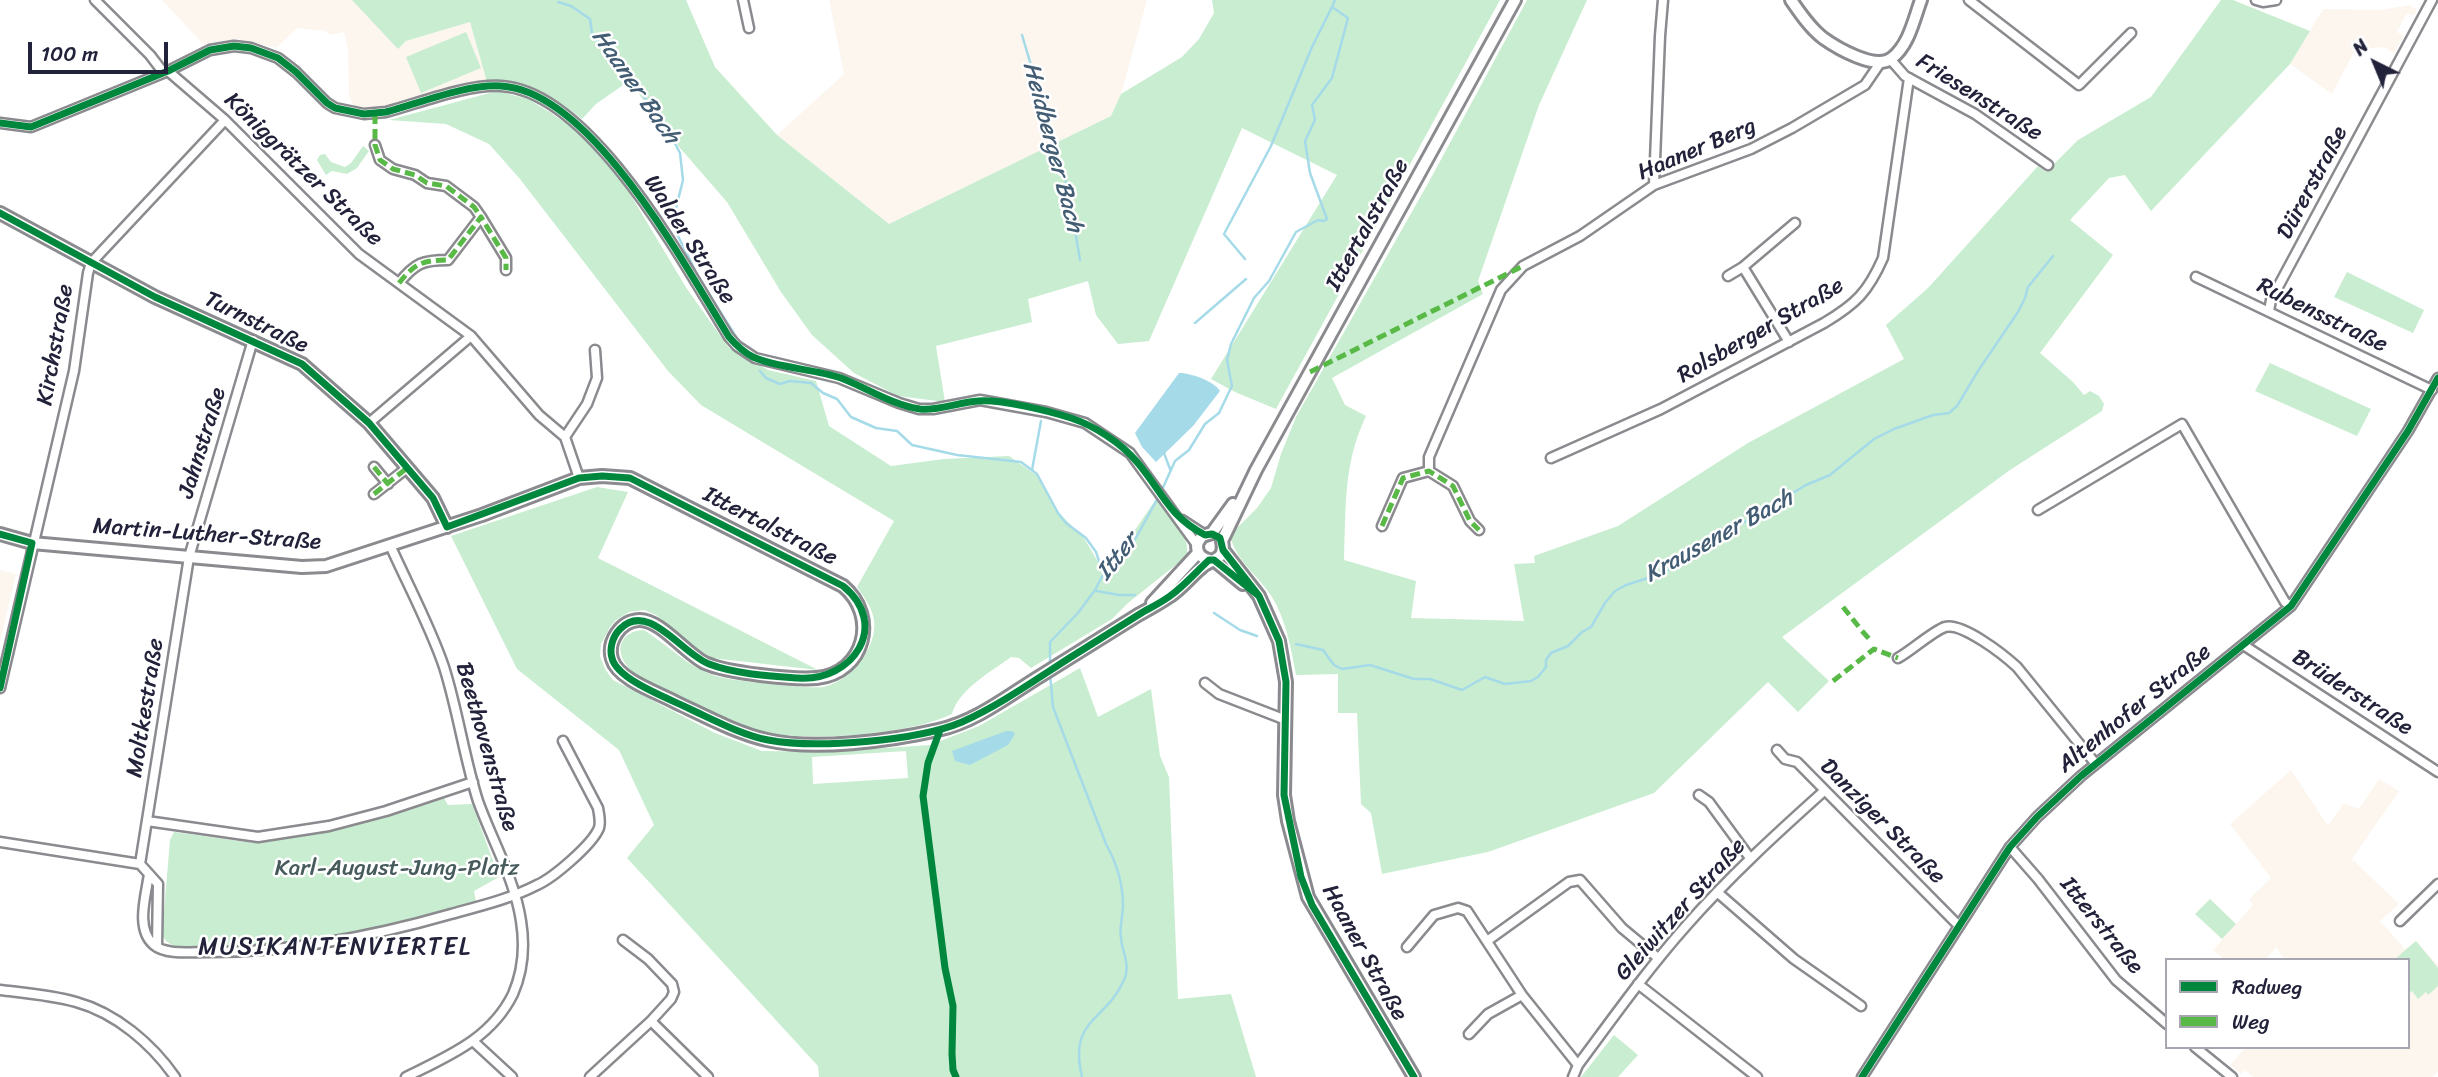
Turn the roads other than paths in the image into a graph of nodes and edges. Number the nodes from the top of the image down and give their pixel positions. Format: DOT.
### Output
graph roads {
  1 [pos="95,0"];
  2 [pos="743,0"];
  3 [pos="1516,0"];
  4 [pos="1663,0"];
  5 [pos="1791,0"];
  6 [pos="1921,0"];
  7 [pos="1969,0"];
  8 [pos="2256,0"];
  9 [pos="2276,0"];
  10 [pos="2432,0"];
  11 [pos="749,28"];
  12 [pos="2131,33"];
  13 [pos="1885,61"];
  14 [pos="166,72"];
  15 [pos="1909,78"];
  16 [pos="225,120"];
  17 [pos="0,123"];
  18 [pos="0,134"];
  19 [pos="375,145"];
  20 [pos="2048,165"];
  21 [pos="1654,185"];
  22 [pos="0,213"];
  23 [pos="481,217"];
  24 [pos="1795,223"];
  25 [pos="91,263"];
  26 [pos="1743,267"];
  27 [pos="506,270"];
  28 [pos="1728,276"];
  29 [pos="2196,278"];
  30 [pos="399,283"];
  31 [pos="2269,311"];
  32 [pos="471,337"];
  33 [pos="254,340"];
  34 [pos="1789,342"];
  35 [pos="595,350"];
  36 [pos="2438,378"];
  37 [pos="2432,390"];
  38 [pos="369,423"];
  39 [pos="565,437"];
  40 [pos="1551,458"];
  41 [pos="374,467"];
  42 [pos="407,468"];
  43 [pos="1256,470"];
  44 [pos="1429,471"];
  45 [pos="579,478"];
  46 [pos="388,484"];
  47 [pos="374,494"];
  48 [pos="2038,510"];
  49 [pos="1177,517"];
  50 [pos="1382,526"];
  51 [pos="447,527"];
  52 [pos="1479,530"];
  53 [pos="0,534"];
  54 [pos="1208,534"];
  55 [pos="33,542"];
  56 [pos="390,545"];
  57 [pos="1222,545"];
  58 [pos="1197,549"];
  59 [pos="189,557"];
  60 [pos="1212,560"];
  61 [pos="1259,596"];
  62 [pos="2291,607"];
  63 [pos="1143,612"];
  64 [pos="2245,646"];
  65 [pos="1898,658"];
  66 [pos="1205,683"];
  67 [pos="0,688"];
  68 [pos="1286,720"];
  69 [pos="563,741"];
  70 [pos="1777,750"];
  71 [pos="2095,763"];
  72 [pos="2438,772"];
  73 [pos="472,782"];
  74 [pos="1824,791"];
  75 [pos="1699,795"];
  76 [pos="147,821"];
  77 [pos="0,842"];
  78 [pos="2010,847"];
  79 [pos="1750,858"];
  80 [pos="140,864"];
  81 [pos="149,874"];
  82 [pos="2438,884"];
  83 [pos="1717,892"];
  84 [pos="514,895"];
  85 [pos="2400,921"];
  86 [pos="1958,925"];
  87 [pos="623,940"];
  88 [pos="1487,941"];
  89 [pos="157,947"];
  90 [pos="1407,947"];
  91 [pos="1658,958"];
  92 [pos="1638,984"];
  93 [pos="0,989"];
  94 [pos="1522,995"];
  95 [pos="1861,1006"];
  96 [pos="651,1021"];
  97 [pos="2165,1022"];
  98 [pos="1469,1034"];
  99 [pos="473,1041"];
  100 [pos="2197,1049"];
  101 [pos="1578,1065"];
  102 [pos="175,1077"];
  103 [pos="406,1077"];
  104 [pos="512,1077"];
  105 [pos="590,1077"];
  106 [pos="708,1077"];
  107 [pos="1414,1077"];
  108 [pos="1573,1077"];
  109 [pos="1757,1077"];
  110 [pos="1862,1077"];
  111 [pos="2232,1077"];
  1 -- 14 [label="street, Königgrätzer Straße"];
  2 -- 11 [label="street"];
  3 -- 43 [label="main road, Ittertalstraße"];
  4 -- 21 [label="street"];
  5 -- 13 [label="main road"];
  6 -- 13 [label="main road"];
  7 -- 12 [label="street"];
  8 -- 9 [label="street"];
  10 -- 31 [label="street, Dürerstraße"];
  13 -- 15 [label="street, Friesenstraße"];
  13 -- 21 [label="street, Haaner Berg"];
  14 -- 16 [label="street, Königgrätzer Straße"];
  14 -- 17 [label="street, Walder Straße"];
  14 -- 49 [label="street, Walder Straße"];
  15 -- 20 [label="street, Friesenstraße"];
  15 -- 34 [label="street, Rolsberger Straße"];
  16 -- 25 [label="street, Kirchstraße"];
  16 -- 30 [label="street, Königgrätzer Straße"];
  17 -- 18 [label="street"];
  19 -- 23 [label="street"];
  21 -- 44 [label="street, Haaner Berg"];
  22 -- 25 [label="main road, Turnstraße"];
  23 -- 27 [label="street"];
  23 -- 30 [label="street"];
  24 -- 26 [label="street"];
  25 -- 33 [label="main road, Turnstraße"];
  25 -- 55 [label="street, Kirchstraße"];
  26 -- 28 [label="street"];
  26 -- 34 [label="street"];
  29 -- 31 [label="street, Rubensstraße"];
  30 -- 32 [label="street, Königgrätzer Straße"];
  31 -- 37 [label="street, Rubensstraße"];
  32 -- 38 [label="street"];
  32 -- 39 [label="street, Königgrätzer Straße"];
  33 -- 38 [label="main road, Turnstraße"];
  33 -- 59 [label="street, Jahnstraße"];
  34 -- 40 [label="street, Rolsberger Straße"];
  35 -- 39 [label="street"];
  36 -- 37 [label="street, Altenhofer Straße"];
  37 -- 62 [label="street, Altenhofer Straße"];
  38 -- 42 [label="main road, Turnstraße"];
  39 -- 45 [label="street"];
  41 -- 46 [label="street"];
  42 -- 46 [label="street"];
  42 -- 51 [label="main road, Turnstraße"];
  43 -- 54 [label="main road, Ittertalstraße"];
  43 -- 57 [label="main road, Ittertalstraße"];
  44 -- 50 [label="street"];
  44 -- 52 [label="street"];
  45 -- 51 [label="main road, Ittertalstraße"];
  45 -- 63 [label="main road, Ittertalstraße"];
  46 -- 47 [label="street"];
  48 -- 62 [label="street"];
  49 -- 54 [label="street"];
  49 -- 58 [label="street"];
  51 -- 56 [label="main road, Martin-Luther-Straße"];
  53 -- 55 [label="main road, Martin-Luther-Straße"];
  54 -- 57 [label="main road"];
  54 -- 58 [label="main road, Ittertalstraße"];
  55 -- 59 [label="main road, Martin-Luther-Straße"];
  55 -- 67 [label="street, Kirchstraße"];
  56 -- 59 [label="main road, Martin-Luther-Straße"];
  56 -- 73 [label="street, Beethovenstraße"];
  57 -- 60 [label="main road, Ittertalstraße"];
  57 -- 61 [label="main road, Haaner Straße"];
  58 -- 60 [label="main road"];
  58 -- 63 [label="main road, Ittertalstraße"];
  59 -- 76 [label="street, Moltkestraße"];
  60 -- 61 [label="main road, Haaner Straße"];
  60 -- 63 [label="main road, Ittertalstraße"];
  61 -- 68 [label="main road, Haaner Straße"];
  62 -- 64 [label="street, Altenhofer Straße"];
  64 -- 71 [label="street, Altenhofer Straße"];
  64 -- 72 [label="street, Brüderstraße"];
  65 -- 71 [label="street"];
  66 -- 68 [label="street"];
  68 -- 107 [label="main road, Haaner Straße"];
  69 -- 84 [label="street"];
  70 -- 74 [label="street, Danziger Straße"];
  71 -- 78 [label="street, Altenhofer Straße"];
  73 -- 76 [label="street"];
  73 -- 84 [label="street, Beethovenstraße"];
  74 -- 79 [label="street, Gleiwitzer Straße"];
  74 -- 86 [label="street, Danziger Straße"];
  75 -- 79 [label="street"];
  76 -- 80 [label="street, Moltkestraße"];
  77 -- 80 [label="street"];
  78 -- 86 [label="street, Altenhofer Straße"];
  78 -- 97 [label="street, Itterstraße"];
  79 -- 83 [label="street, Gleiwitzer Straße"];
  80 -- 81 [label="street"];
  81 -- 89 [label="street"];
  81 -- 89 [label="street"];
  82 -- 85 [label="street"];
  83 -- 91 [label="street, Gleiwitzer Straße"];
  83 -- 95 [label="street"];
  84 -- 89 [label="street"];
  84 -- 99 [label="street, Beethovenstraße"];
  86 -- 110 [label="street, Altenhofer Straße"];
  87 -- 96 [label="street"];
  88 -- 90 [label="street"];
  88 -- 91 [label="street"];
  88 -- 94 [label="street"];
  91 -- 92 [label="street, Gleiwitzer Straße"];
  92 -- 101 [label="street, Gleiwitzer Straße"];
  92 -- 109 [label="street"];
  93 -- 102 [label="street"];
  94 -- 98 [label="street"];
  94 -- 101 [label="street"];
  96 -- 105 [label="street"];
  96 -- 106 [label="street"];
  99 -- 103 [label="street, Beethovenstraße"];
  99 -- 104 [label="street"];
  100 -- 111 [label="street"];
  101 -- 108 [label="street, Gleiwitzer Straße"];
}
